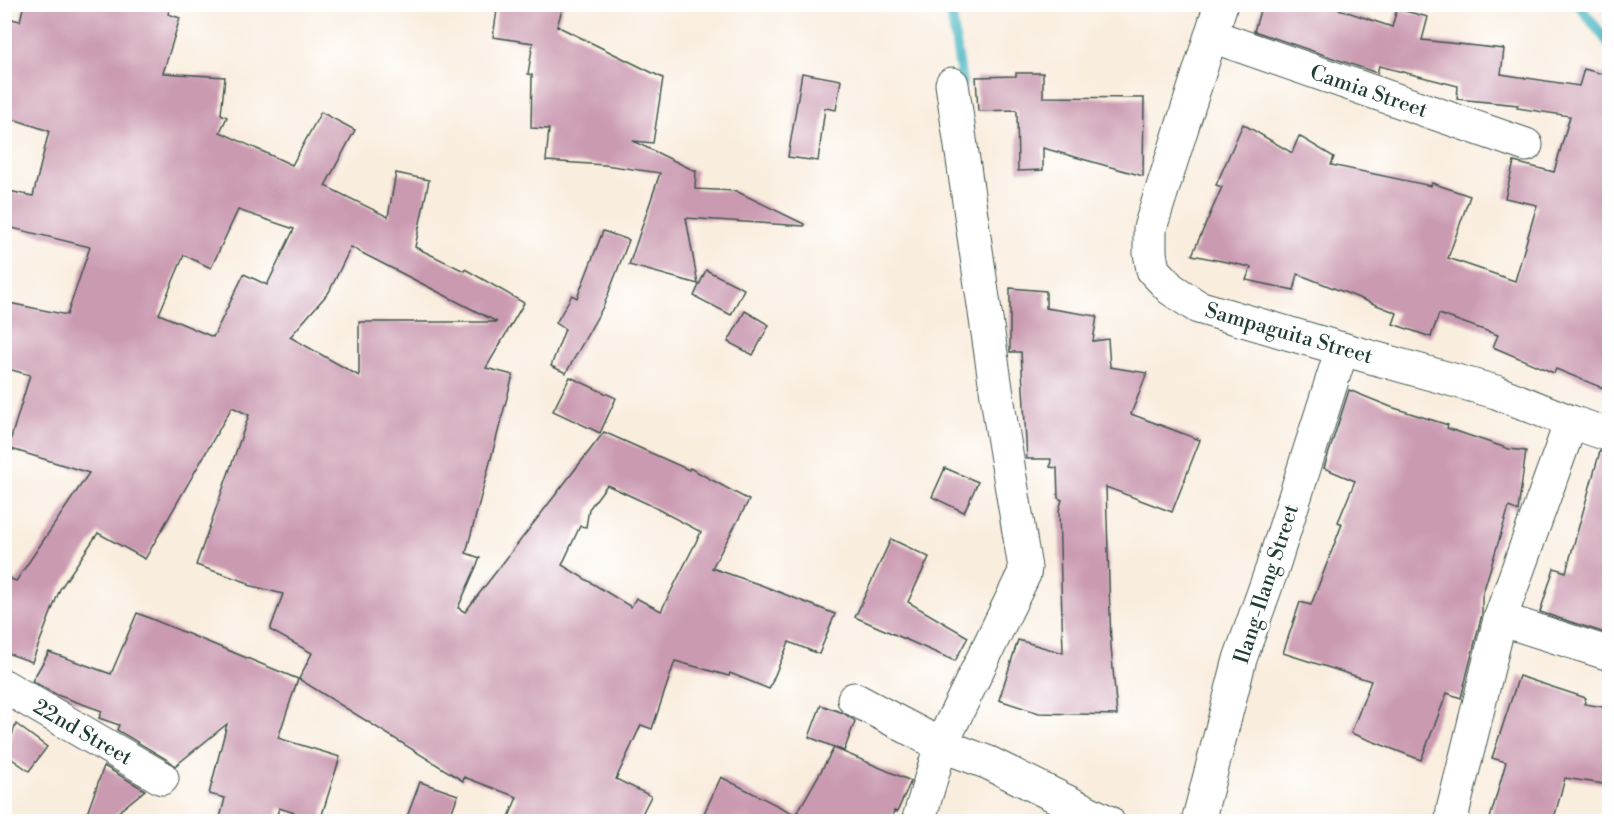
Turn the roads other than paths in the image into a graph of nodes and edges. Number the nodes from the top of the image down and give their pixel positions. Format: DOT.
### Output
graph roads {
  1 [pos="1221,4"];
  2 [pos="1212,36"];
  3 [pos="952,84"];
  4 [pos="1526,145"];
  5 [pos="1342,349"];
  6 [pos="1572,422"];
  7 [pos="1610,435"];
  8 [pos="1500,619"];
  9 [pos="1610,654"];
  10 [pos="4,686"];
  11 [pos="854,699"];
  12 [pos="944,746"];
  13 [pos="162,778"];
  14 [pos="918,822"];
  15 [pos="1108,822"];
  16 [pos="1198,822"];
  17 [pos="1452,822"];
  1 -- 2 [label="street, Sampaguita Street"];
  2 -- 4 [label="street, Camia Street"];
  2 -- 5 [label="street, Sampaguita Street"];
  3 -- 12 [label="street"];
  5 -- 6 [label="street, Sampaguita Street"];
  5 -- 16 [label="street, Ilang-Ilang Street"];
  6 -- 7 [label="street, Sampaguita Street"];
  6 -- 8 [label="street"];
  8 -- 9 [label="street"];
  8 -- 17 [label="street"];
  10 -- 13 [label="street, 22nd Street"];
  11 -- 12 [label="street"];
  12 -- 14 [label="street"];
  12 -- 15 [label="street"];
}
